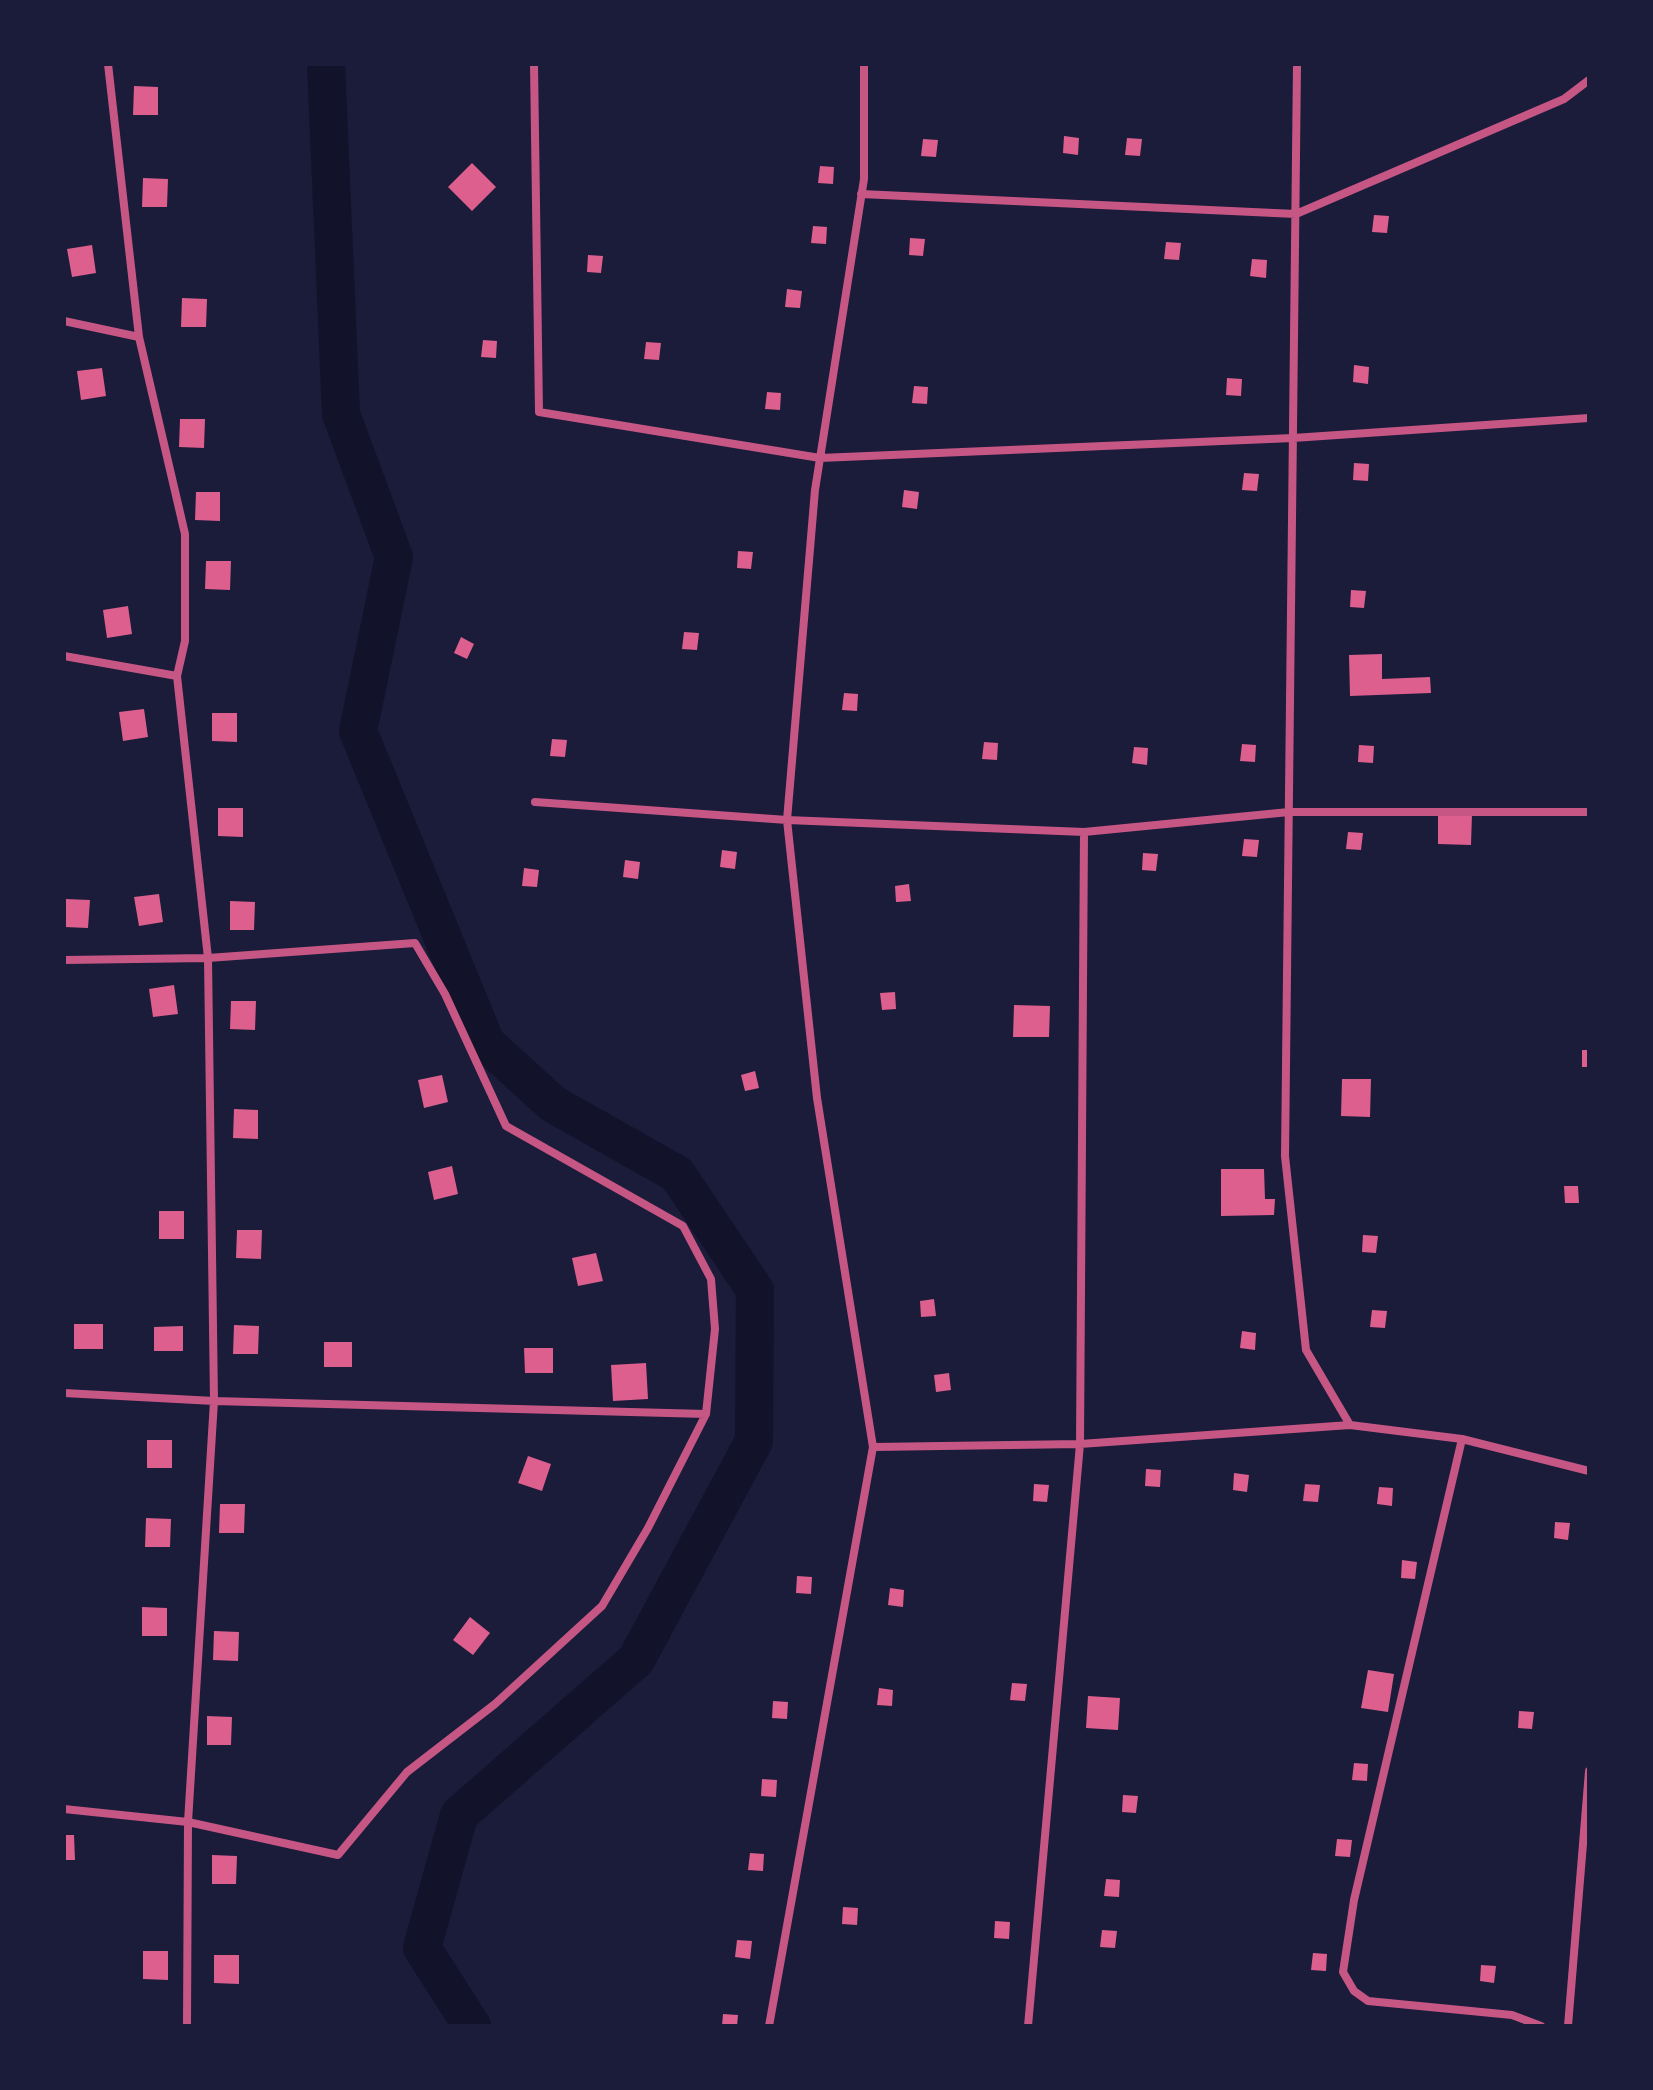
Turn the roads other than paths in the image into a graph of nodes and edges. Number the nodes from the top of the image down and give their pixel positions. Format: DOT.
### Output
graph roads {
  1 [pos="108,64"];
  2 [pos="534,64"];
  3 [pos="864,64"];
  4 [pos="1297,64"];
  5 [pos="1589,80"];
  6 [pos="861,194"];
  7 [pos="1296,214"];
  8 [pos="64,321"];
  9 [pos="139,337"];
  10 [pos="1589,418"];
  11 [pos="1293,438"];
  12 [pos="820,458"];
  13 [pos="64,656"];
  14 [pos="177,676"];
  15 [pos="535,802"];
  16 [pos="1289,812"];
  17 [pos="1589,812"];
  18 [pos="787,820"];
  19 [pos="1084,832"];
  20 [pos="208,958"];
  21 [pos="64,960"];
  22 [pos="64,1393"];
  23 [pos="214,1401"];
  24 [pos="706,1414"];
  25 [pos="1350,1425"];
  26 [pos="1462,1439"];
  27 [pos="1080,1444"];
  28 [pos="873,1447"];
  29 [pos="1589,1471"];
  30 [pos="1589,1771"];
  31 [pos="64,1809"];
  32 [pos="188,1822"];
  33 [pos="187,2026"];
  34 [pos="769,2026"];
  35 [pos="1028,2026"];
  36 [pos="1541,2026"];
  37 [pos="1568,2026"];
  1 -- 9 [label="street"];
  2 -- 12 [label="street"];
  3 -- 6 [label="street"];
  4 -- 7 [label="street"];
  5 -- 7 [label="street"];
  6 -- 7 [label="street"];
  6 -- 12 [label="street"];
  7 -- 11 [label="street"];
  8 -- 9 [label="street"];
  9 -- 14 [label="street"];
  10 -- 11 [label="street"];
  11 -- 12 [label="street"];
  11 -- 16 [label="street"];
  12 -- 18 [label="street"];
  13 -- 14 [label="street"];
  14 -- 20 [label="street"];
  15 -- 18 [label="street"];
  16 -- 17 [label="street"];
  16 -- 19 [label="street"];
  16 -- 25 [label="street"];
  18 -- 19 [label="street"];
  18 -- 28 [label="street"];
  19 -- 27 [label="street"];
  20 -- 21 [label="street"];
  20 -- 23 [label="street"];
  20 -- 24 [label="street"];
  22 -- 23 [label="street"];
  23 -- 24 [label="street"];
  23 -- 32 [label="street"];
  24 -- 32 [label="street"];
  25 -- 26 [label="street"];
  25 -- 27 [label="street"];
  26 -- 29 [label="street"];
  26 -- 36 [label="street"];
  27 -- 28 [label="street"];
  27 -- 35 [label="street"];
  28 -- 34 [label="street"];
  30 -- 37 [label="street"];
  31 -- 32 [label="street"];
  32 -- 33 [label="street"];
}
